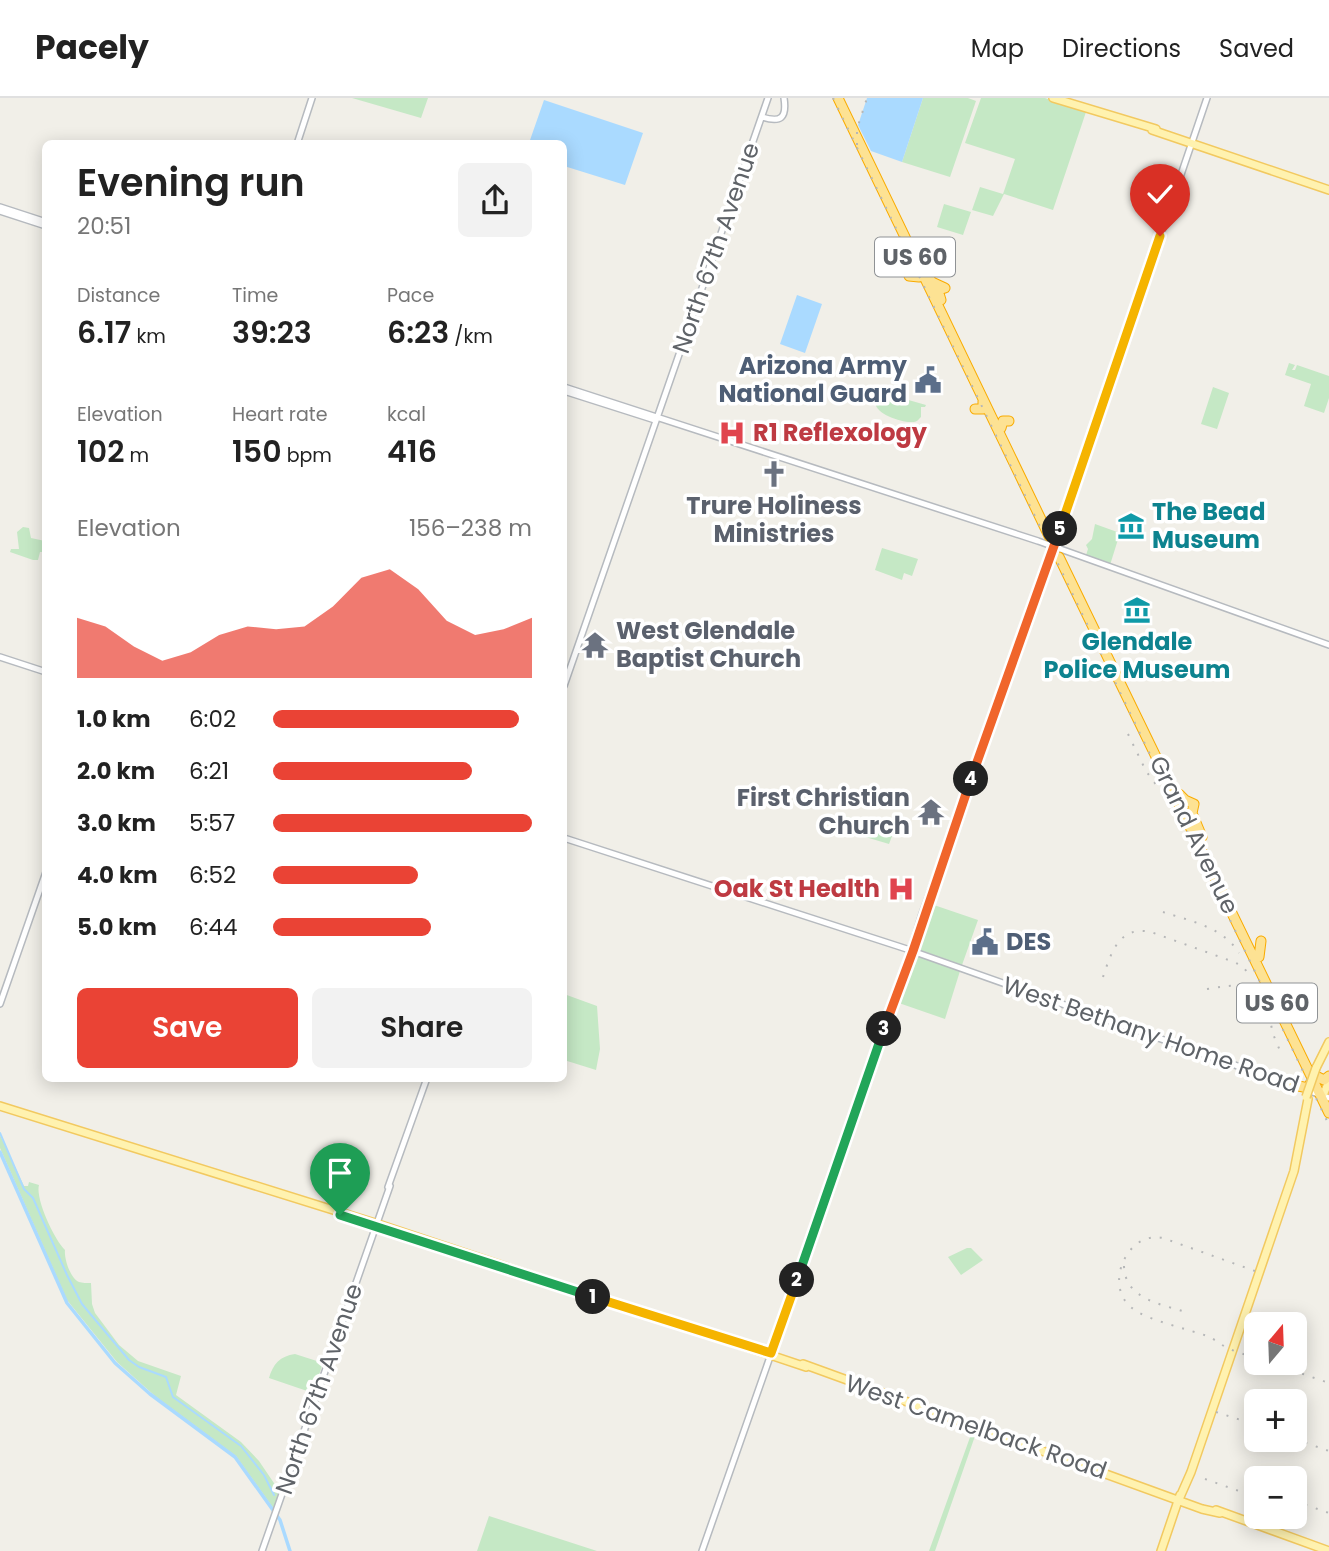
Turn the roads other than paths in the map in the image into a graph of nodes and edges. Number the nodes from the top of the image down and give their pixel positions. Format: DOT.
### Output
graph roads {
  1 [pos="312,98"];
  2 [pos="784,98"];
  3 [pos="840,98"];
  4 [pos="1054,98"];
  5 [pos="1207,98"];
  6 [pos="767,99"];
  7 [pos="762,117"];
  8 [pos="856,131"];
  9 [pos="298,140"];
  10 [pos="1192,143"];
  11 [pos="1329,190"];
  12 [pos="0,209"];
  13 [pos="42,223"];
  14 [pos="918,264"];
  15 [pos="909,276"];
  16 [pos="927,279"];
  17 [pos="948,318"];
  18 [pos="567,390"];
  19 [pos="567,390"];
  20 [pos="982,399"];
  21 [pos="607,405"];
  22 [pos="619,405"];
  23 [pos="975,409"];
  24 [pos="656,419"];
  25 [pos="1009,421"];
  26 [pos="1001,428"];
  27 [pos="1055,545"];
  28 [pos="1038,590"];
  29 [pos="1329,645"];
  30 [pos="0,657"];
  31 [pos="42,671"];
  32 [pos="567,677"];
  33 [pos="1196,795"];
  34 [pos="1183,798"];
  35 [pos="567,838"];
  36 [pos="1217,881"];
  37 [pos="42,883"];
  38 [pos="1226,891"];
  39 [pos="1254,948"];
  40 [pos="913,951"];
  41 [pos="963,969"];
  42 [pos="0,1004"];
  43 [pos="1329,1042"];
  44 [pos="1329,1047"];
  45 [pos="1316,1072"];
  46 [pos="1329,1076"];
  47 [pos="426,1082"];
  48 [pos="1294,1086"];
  49 [pos="1324,1095"];
  50 [pos="0,1106"];
  51 [pos="376,1225"];
  52 [pos="771,1355"];
  53 [pos="1180,1499"];
  54 [pos="1329,1550"];
  55 [pos="262,1551"];
  56 [pos="702,1551"];
  57 [pos="1159,1551"];
  1 -- 9 [label="main road"];
  2 -- 7 [label="main road, North 67th Avenue"];
  3 -- 8 [label="highway, Grand Avenue / US 60"];
  4 -- 10 [label="main road"];
  5 -- 10 [label="main road"];
  6 -- 7 [label="main road, North 67th Avenue"];
  7 -- 24 [label="main road, North 67th Avenue"];
  8 -- 14 [label="highway, Grand Avenue / US 60"];
  8 -- 16 [label="highway, Grand Avenue / US 60"];
  10 -- 11 [label="main road"];
  10 -- 27 [label="main road"];
  12 -- 13 [label="main road"];
  14 -- 15 [label="highway"];
  14 -- 16 [label="highway, Grand Avenue / US 60"];
  16 -- 17 [label="highway, Grand Avenue / US 60"];
  16 -- 17 [label="highway"];
  16 -- 20 [label="highway, Grand Avenue / US 60"];
  17 -- 26 [label="highway, Grand Avenue / US 60"];
  18 -- 22 [label="main road"];
  19 -- 21 [label="main road"];
  20 -- 23 [label="highway"];
  20 -- 27 [label="highway, Grand Avenue / US 60"];
  21 -- 22 [label="main road"];
  21 -- 24 [label="main road"];
  22 -- 24 [label="main road"];
  24 -- 27 [label="main road"];
  24 -- 32 [label="main road, North 67th Avenue"];
  25 -- 26 [label="highway"];
  26 -- 27 [label="highway, Grand Avenue / US 60"];
  27 -- 28 [label="main road"];
  27 -- 28 [label="main road"];
  27 -- 29 [label="main road"];
  27 -- 34 [label="highway, Grand Avenue / US 60"];
  27 -- 36 [label="highway, Grand Avenue / US 60"];
  28 -- 40 [label="main road"];
  30 -- 31 [label="main road"];
  33 -- 34 [label="highway"];
  34 -- 38 [label="highway, Grand Avenue / US 60"];
  35 -- 40 [label="main road, West Bethany Home Road"];
  36 -- 38 [label="highway"];
  36 -- 39 [label="highway, Grand Avenue / US 60"];
  37 -- 42 [label="main road"];
  38 -- 39 [label="highway, Grand Avenue / US 60"];
  39 -- 45 [label="highway, Grand Avenue / US 60"];
  39 -- 45 [label="highway, Grand Avenue / US 60"];
  40 -- 41 [label="main road, West Bethany Home Road"];
  40 -- 41 [label="main road, West Bethany Home Road"];
  40 -- 52 [label="main road"];
  41 -- 48 [label="main road, West Bethany Home Road"];
  43 -- 45 [label="main road"];
  44 -- 45 [label="main road"];
  45 -- 46 [label="highway"];
  45 -- 48 [label="highway"];
  45 -- 49 [label="highway, Grand Avenue / US 60"];
  45 -- 53 [label="main road, bridge"];
  47 -- 51 [label="main road, North 67th Avenue"];
  48 -- 49 [label="main road, West Bethany Home Road"];
  50 -- 51 [label="main road, West Camelback Road"];
  51 -- 52 [label="main road, West Camelback Road"];
  51 -- 55 [label="main road, North 67th Avenue"];
  52 -- 53 [label="main road, West Camelback Road"];
  52 -- 56 [label="main road"];
  53 -- 54 [label="main road, West Camelback Road"];
  53 -- 57 [label="main road"];
}
